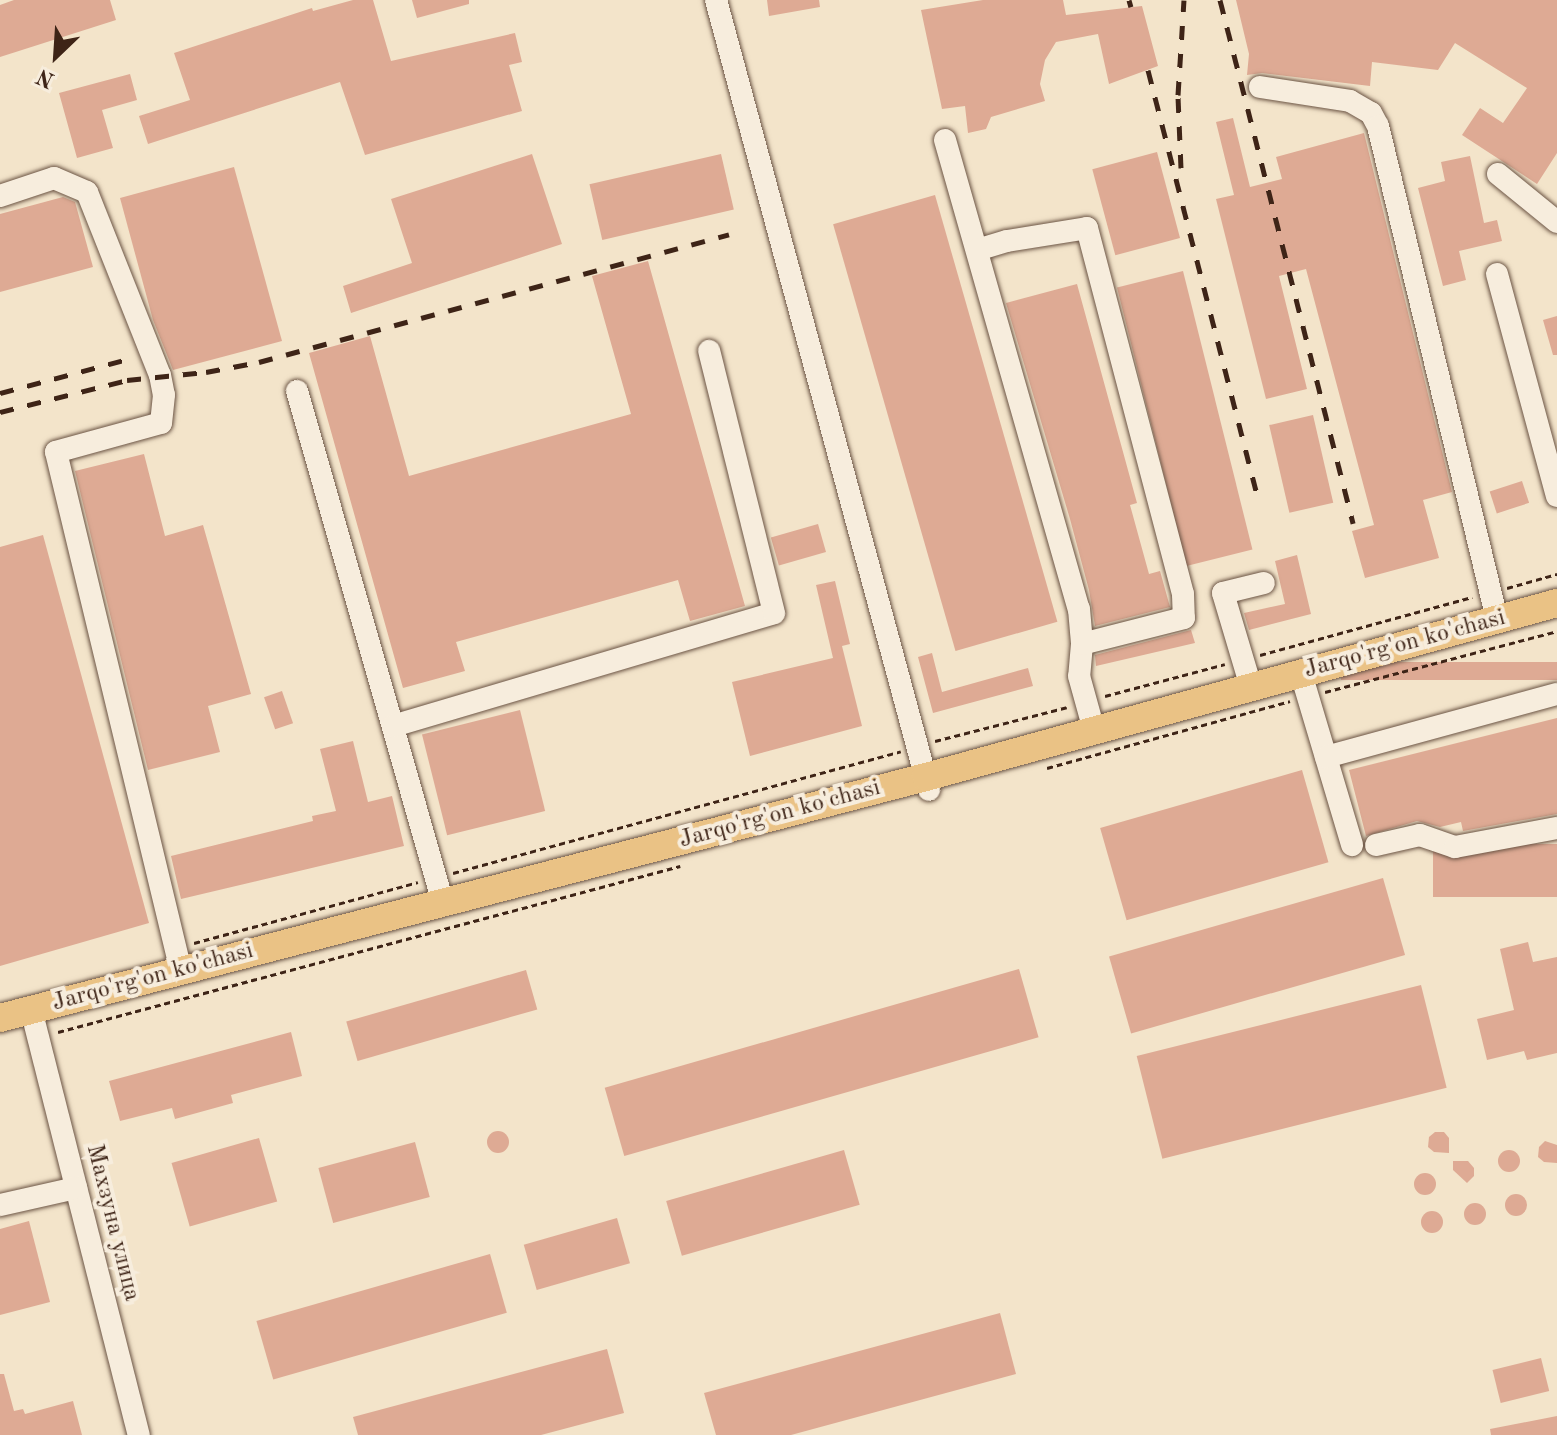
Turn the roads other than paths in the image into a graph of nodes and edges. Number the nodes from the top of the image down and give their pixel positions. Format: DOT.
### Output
graph roads {
  1 [pos="716,0"];
  2 [pos="1260,87"];
  3 [pos="945,140"];
  4 [pos="1498,174"];
  5 [pos="0,196"];
  6 [pos="1557,222"];
  7 [pos="977,250"];
  8 [pos="1497,274"];
  9 [pos="709,351"];
  10 [pos="297,391"];
  11 [pos="1557,496"];
  12 [pos="1264,583"];
  13 [pos="1557,603"];
  14 [pos="1495,606"];
  15 [pos="1557,619"];
  16 [pos="1082,644"];
  17 [pos="1251,687"];
  18 [pos="1305,687"];
  19 [pos="1557,694"];
  20 [pos="393,726"];
  21 [pos="1094,730"];
  22 [pos="1326,757"];
  23 [pos="928,784"];
  24 [pos="1557,828"];
  25 [pos="1352,845"];
  26 [pos="1376,845"];
  27 [pos="440,890"];
  28 [pos="177,960"];
  29 [pos="0,1018"];
  30 [pos="33,1018"];
  31 [pos="0,1034"];
  32 [pos="76,1188"];
  33 [pos="0,1205"];
  34 [pos="139,1435"];
  1 -- 23 [label="street"];
  2 -- 14 [label="street"];
  3 -- 7 [label="street"];
  4 -- 6 [label="street"];
  5 -- 28 [label="street"];
  7 -- 16 [label="street"];
  7 -- 16 [label="street"];
  8 -- 11 [label="street"];
  9 -- 20 [label="street"];
  10 -- 20 [label="street"];
  12 -- 17 [label="street"];
  13 -- 14 [label="main road, Jarqo'rg'on ko'chasi"];
  14 -- 17 [label="main road, Jarqo'rg'on ko'chasi"];
  15 -- 18 [label="main road, Jarqo'rg'on ko'chasi"];
  16 -- 21 [label="street"];
  17 -- 21 [label="main road, Jarqo'rg'on ko'chasi"];
  18 -- 22 [label="street"];
  18 -- 23 [label="main road, Jarqo'rg'on ko'chasi"];
  19 -- 22 [label="street"];
  20 -- 27 [label="street"];
  21 -- 23 [label="main road, Jarqo'rg'on ko'chasi"];
  22 -- 25 [label="street"];
  23 -- 27 [label="main road, Jarqo'rg'on ko'chasi"];
  23 -- 30 [label="main road, Jarqo'rg'on ko'chasi"];
  24 -- 26 [label="street"];
  27 -- 28 [label="main road, Jarqo'rg'on ko'chasi"];
  28 -- 30 [label="main road, Jarqo'rg'on ko'chasi"];
  29 -- 30 [label="main road, Jarqo'rg'on ko'chasi"];
  30 -- 31 [label="main road, Jarqo'rg'on ko'chasi"];
  30 -- 32 [label="street, Махзуна улица"];
  32 -- 33 [label="street"];
  32 -- 34 [label="street, Махзуна улица"];
}
